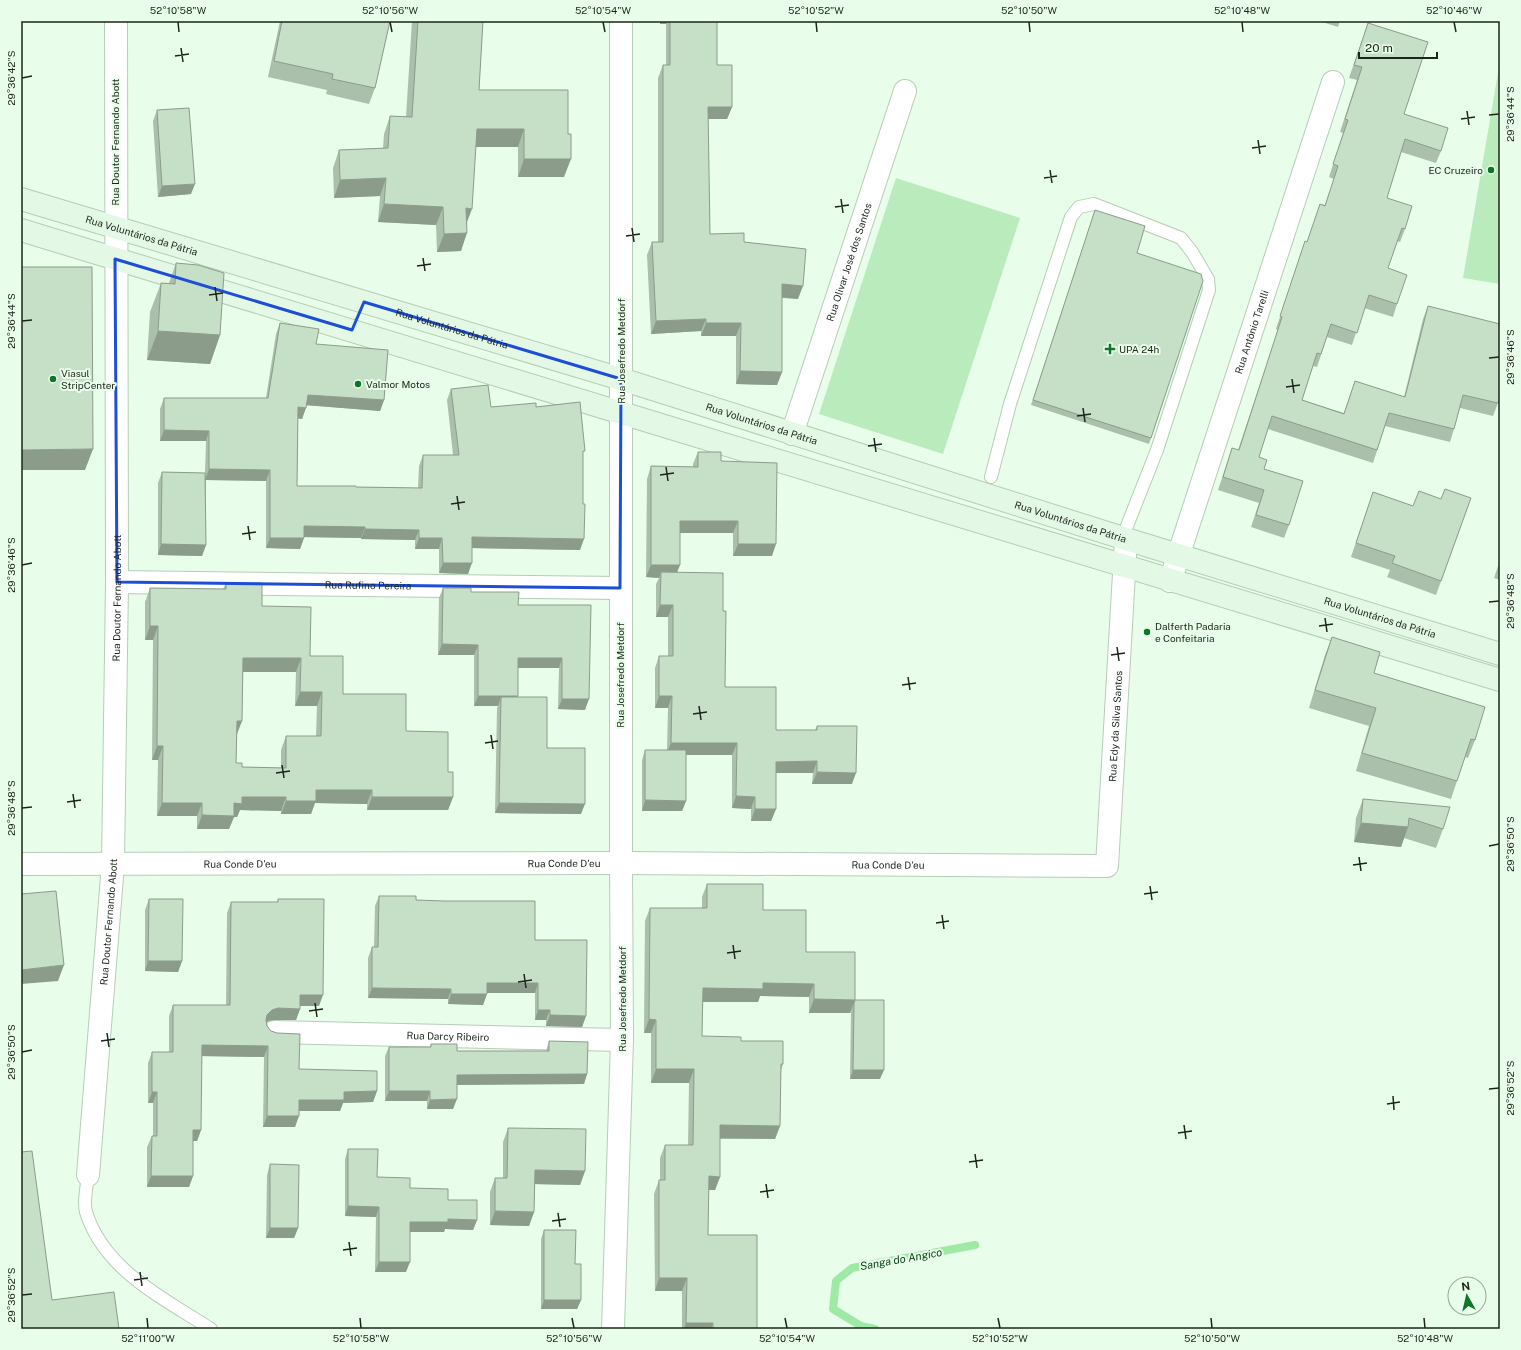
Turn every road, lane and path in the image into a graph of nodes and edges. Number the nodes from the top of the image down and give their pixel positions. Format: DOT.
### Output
graph roads {
  1 [pos="116,21"];
  2 [pos="621,21"];
  3 [pos="1332,82"];
  4 [pos="905,91"];
  5 [pos="21,199"];
  6 [pos="115,227"];
  7 [pos="21,230"];
  8 [pos="115,259"];
  9 [pos="364,302"];
  10 [pos="352,330"];
  11 [pos="621,379"];
  12 [pos="621,412"];
  13 [pos="792,434"];
  14 [pos="885,463"];
  15 [pos="991,477"];
  16 [pos="875,491"];
  17 [pos="1123,534"];
  18 [pos="1019,536"];
  19 [pos="1178,554"];
  20 [pos="1124,566"];
  21 [pos="1170,581"];
  22 [pos="117,582"];
  23 [pos="620,588"];
  24 [pos="1500,654"];
  25 [pos="1500,680"];
  26 [pos="620,863"];
  27 [pos="21,864"];
  28 [pos="113,864"];
  29 [pos="1107,866"];
  30 [pos="274,1032"];
  31 [pos="622,1040"];
  32 [pos="88,1175"];
  33 [pos="211,1329"];
  34 [pos="613,1329"];
  1 -- 6 [label="street, Rua Doutor Fernando Abott"];
  2 -- 11 [label="street, Rua Josefredo Metdorf"];
  3 -- 19 [label="street, Rua Antônio Tarelli"];
  4 -- 13 [label="street, Rua Olivar José dos Santos"];
  5 -- 6 [label="main road, Rua Voluntários da Pátria"];
  6 -- 8 [label="street, Rua Doutor Fernando Abott"];
  6 -- 9 [label="main road, Rua Voluntários da Pátria"];
  7 -- 8 [label="main road"];
  8 -- 10 [label="main road"];
  8 -- 22 [label="street, Rua Doutor Fernando Abott"];
  9 -- 10 [label="main road"];
  9 -- 11 [label="main road, Rua Voluntários da Pátria"];
  10 -- 12 [label="main road"];
  11 -- 12 [label="street, Rua Josefredo Metdorf"];
  11 -- 13 [label="main road, Rua Voluntários da Pátria"];
  12 -- 16 [label="main road"];
  12 -- 23 [label="street, Rua Josefredo Metdorf"];
  13 -- 14 [label="main road, Rua Voluntários da Pátria"];
  14 -- 16 [label="main road"];
  14 -- 17 [label="main road, Rua Voluntários da Pátria"];
  15 -- 17 [label="lane"];
  16 -- 18 [label="main road"];
  17 -- 18 [label="main road"];
  17 -- 19 [label="main road, Rua Voluntários da Pátria"];
  17 -- 20 [label="street, Rua Edy da Silva Santos"];
  18 -- 20 [label="main road"];
  19 -- 21 [label="street, Rua Antônio Tarelli"];
  19 -- 24 [label="main road, Rua Voluntários da Pátria"];
  20 -- 21 [label="main road"];
  20 -- 29 [label="street, Rua Edy da Silva Santos"];
  21 -- 25 [label="main road"];
  22 -- 23 [label="street, Rua Rufino Pereira"];
  22 -- 28 [label="street, Rua Doutor Fernando Abott"];
  23 -- 26 [label="street, Rua Josefredo Metdorf"];
  26 -- 28 [label="street, Rua Conde D'eu"];
  26 -- 29 [label="street, Rua Conde D'eu"];
  26 -- 31 [label="street, Rua Josefredo Metdorf"];
  27 -- 28 [label="street, Rua Conde D'eu"];
  28 -- 32 [label="street, Rua Doutor Fernando Abott"];
  30 -- 31 [label="street, Rua Darcy Ribeiro"];
  31 -- 34 [label="street, Rua Josefredo Metdorf"];
  32 -- 33 [label="lane"];
}
